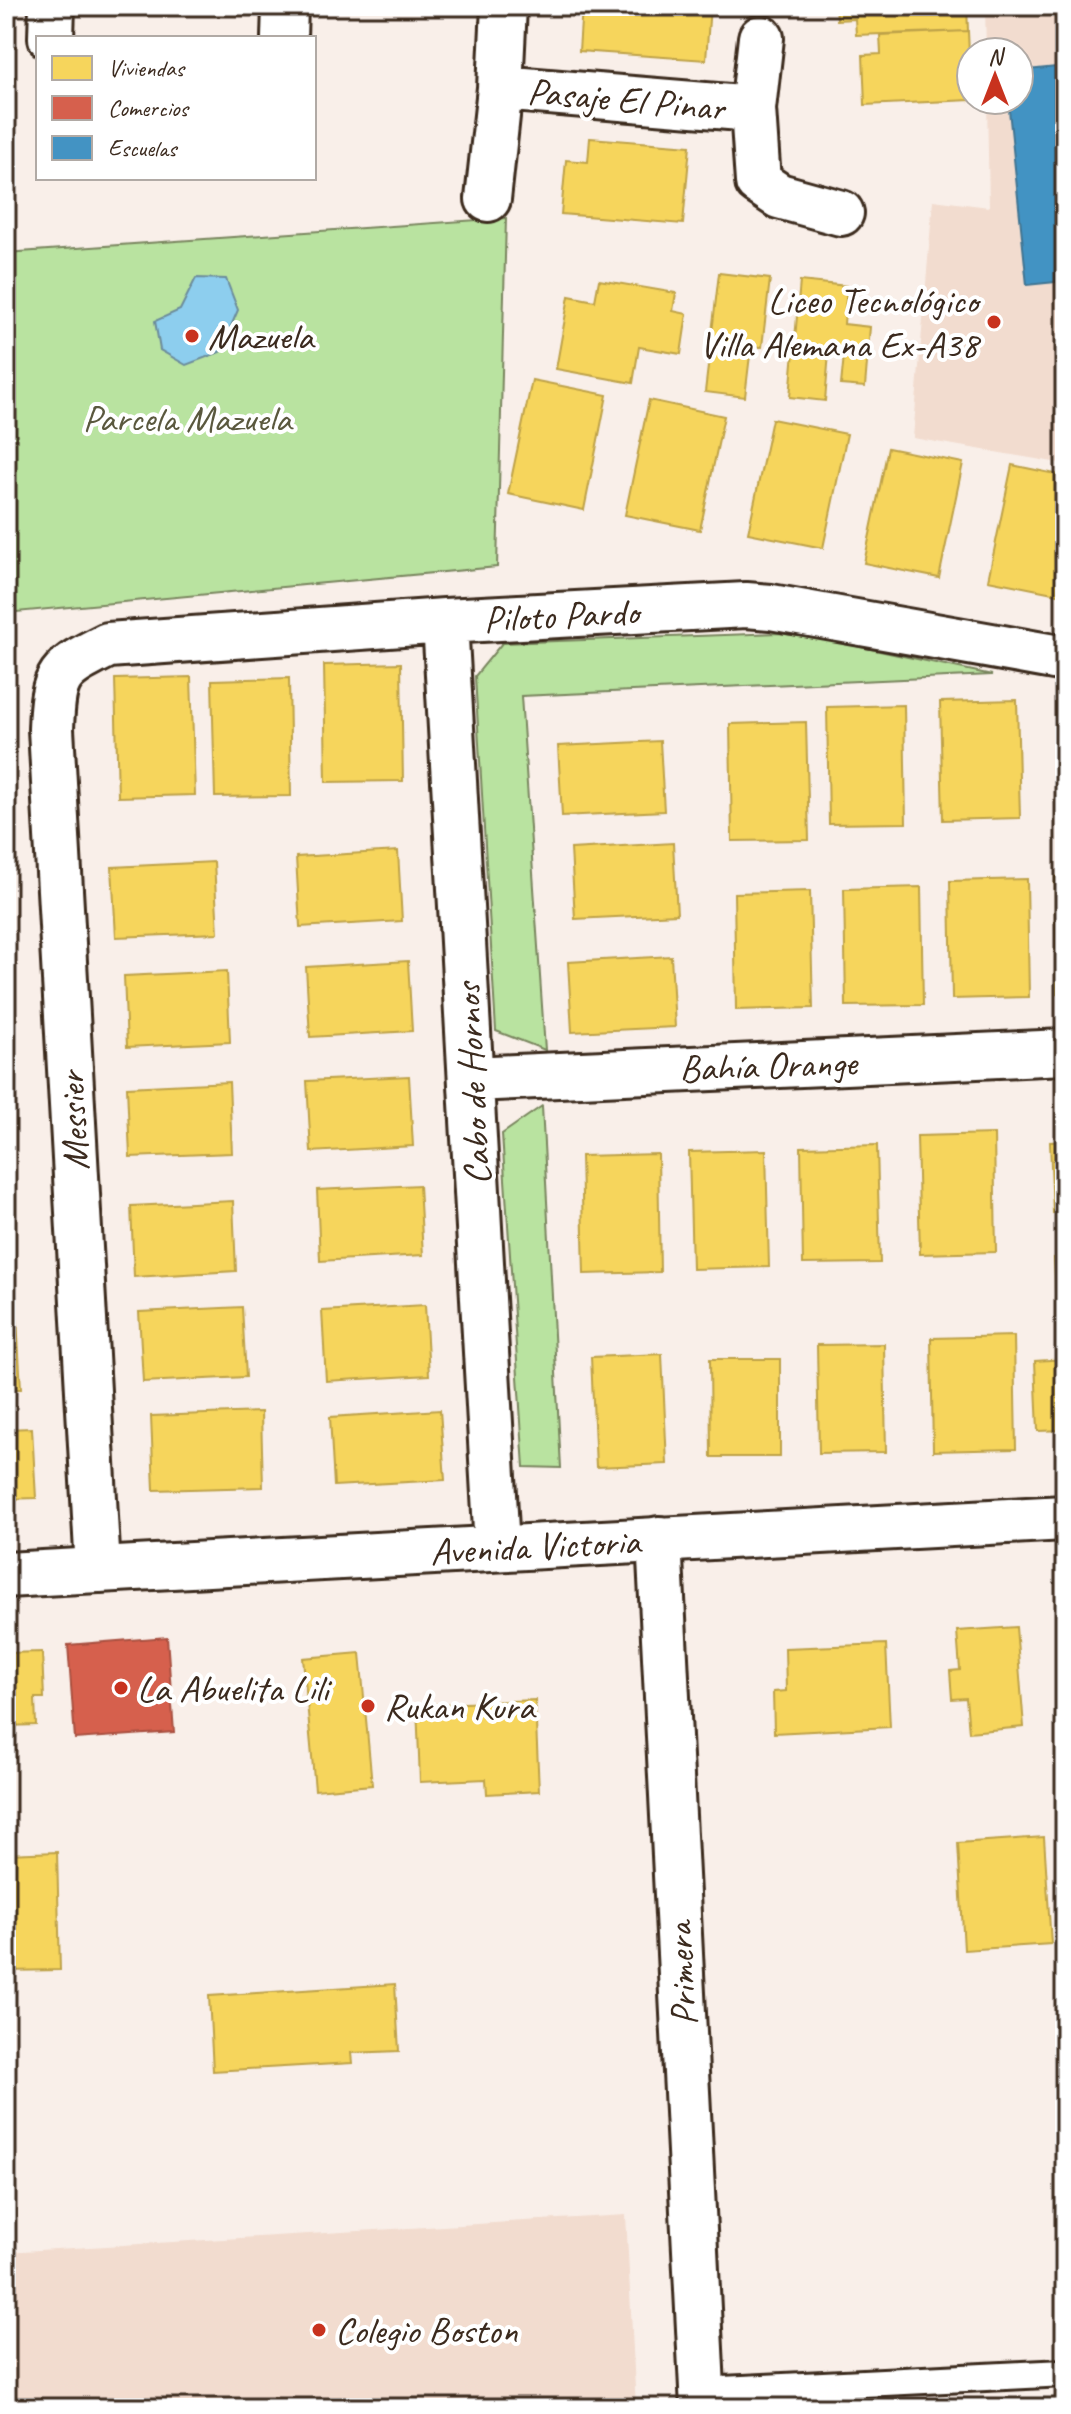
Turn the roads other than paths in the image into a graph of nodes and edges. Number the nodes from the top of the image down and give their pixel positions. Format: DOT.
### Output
graph roads {
  1 [pos="52,6"];
  2 [pos="285,6"];
  3 [pos="504,6"];
  4 [pos="51,36"];
  5 [pos="284,36"];
  6 [pos="761,38"];
  7 [pos="500,88"];
  8 [pos="753,109"];
  9 [pos="488,199"];
  10 [pos="841,213"];
  11 [pos="445,621"];
  12 [pos="1065,659"];
  13 [pos="60,673"];
  14 [pos="1065,1052"];
  15 [pos="472,1079"];
  16 [pos="1065,1518"];
  17 [pos="659,1539"];
  18 [pos="497,1548"];
  19 [pos="98,1570"];
  20 [pos="6,1575"];
  21 [pos="1065,2373"];
  22 [pos="702,2400"];
  1 -- 4 [label="street"];
  2 -- 5 [label="street"];
  3 -- 7 [label="street, Pasaje El Pinar"];
  6 -- 8 [label="street, Pasaje El Pinar"];
  7 -- 8 [label="street, Pasaje El Pinar"];
  7 -- 9 [label="street, Pasaje El Pinar"];
  8 -- 10 [label="street, Pasaje El Pinar"];
  11 -- 12 [label="street, Piloto Pardo"];
  11 -- 13 [label="street, Piloto Pardo"];
  11 -- 15 [label="street, Cabo de Hornos"];
  13 -- 19 [label="street, Messier"];
  14 -- 15 [label="street, Bahía Orange"];
  15 -- 18 [label="street, Cabo de Hornos"];
  16 -- 17 [label="street, Avenida Victoria"];
  17 -- 18 [label="street, Avenida Victoria"];
  17 -- 22 [label="street, Primera"];
  18 -- 19 [label="street, Avenida Victoria"];
  19 -- 20 [label="street, Avenida Victoria"];
  21 -- 22 [label="lane"];
}
